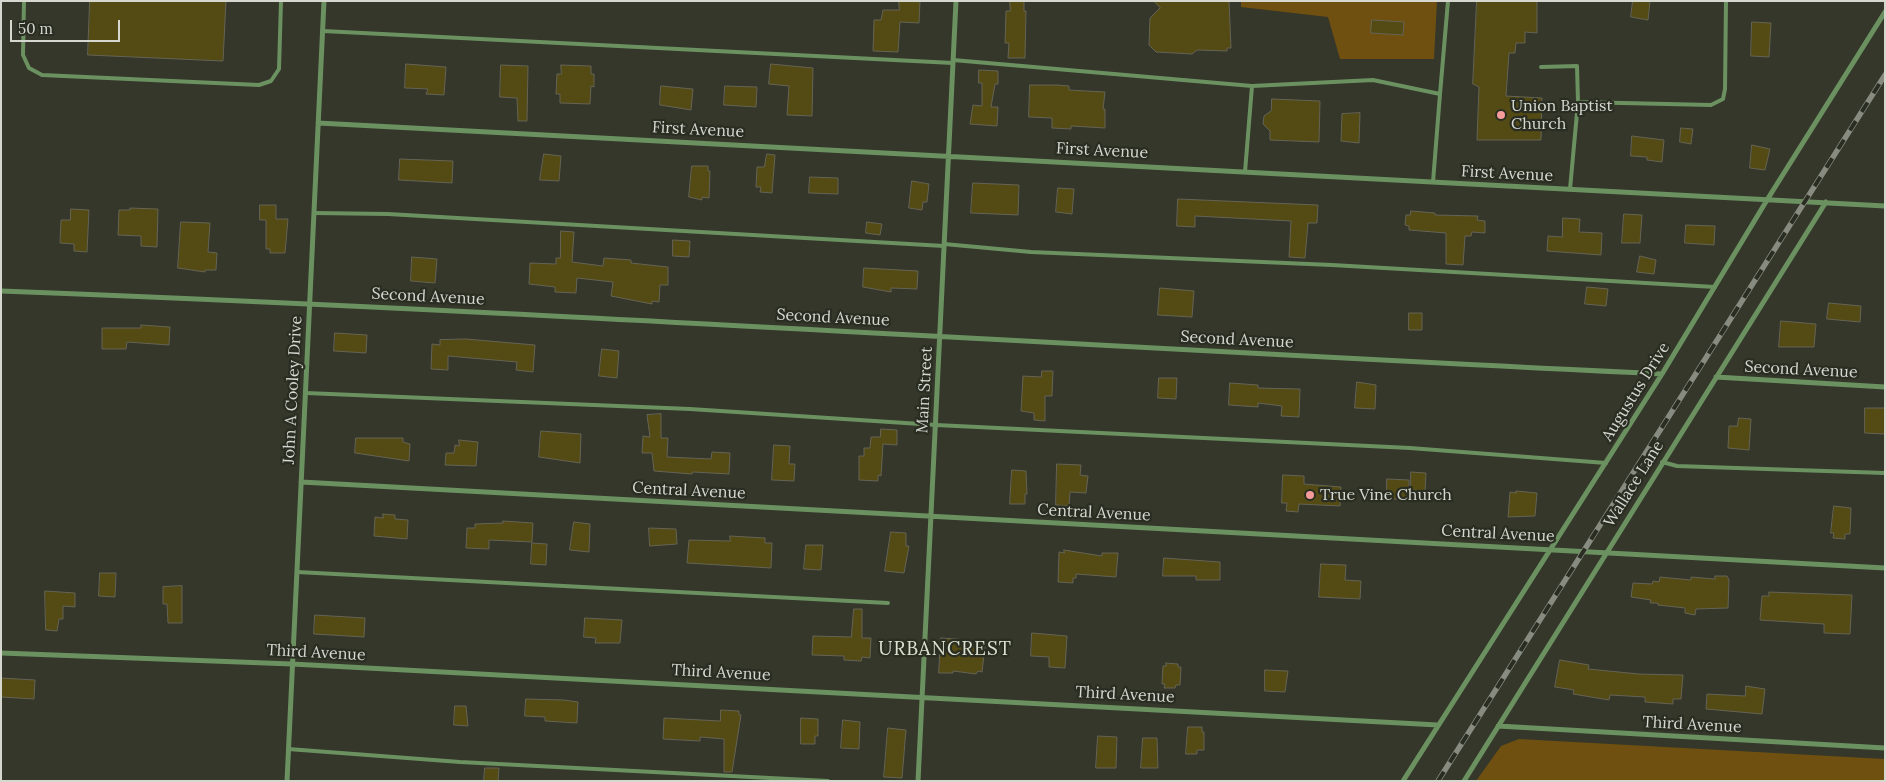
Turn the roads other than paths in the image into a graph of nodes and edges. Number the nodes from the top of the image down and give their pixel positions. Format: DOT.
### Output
graph roads {
  1 [pos="24,1"];
  2 [pos="282,1"];
  3 [pos="324,1"];
  4 [pos="956,1"];
  5 [pos="1448,1"];
  6 [pos="1726,1"];
  7 [pos="1885,12"];
  8 [pos="323,31"];
  9 [pos="953,62"];
  10 [pos="1541,67"];
  11 [pos="1252,86"];
  12 [pos="1440,94"];
  13 [pos="1578,102"];
  14 [pos="318,123"];
  15 [pos="949,156"];
  16 [pos="1245,172"];
  17 [pos="1433,182"];
  18 [pos="1570,190"];
  19 [pos="1767,200"];
  20 [pos="1826,202"];
  21 [pos="1885,206"];
  22 [pos="314,213"];
  23 [pos="944,245"];
  24 [pos="1715,287"];
  25 [pos="1,291"];
  26 [pos="310,303"];
  27 [pos="940,336"];
  28 [pos="1662,374"];
  29 [pos="1716,377"];
  30 [pos="1885,387"];
  31 [pos="306,393"];
  32 [pos="936,425"];
  33 [pos="1662,462"];
  34 [pos="1606,463"];
  35 [pos="1885,473"];
  36 [pos="301,482"];
  37 [pos="931,517"];
  38 [pos="1552,549"];
  39 [pos="1606,552"];
  40 [pos="1885,568"];
  41 [pos="297,572"];
  42 [pos="888,603"];
  43 [pos="1,653"];
  44 [pos="292,664"];
  45 [pos="922,697"];
  46 [pos="1438,725"];
  47 [pos="1498,726"];
  48 [pos="1885,748"];
  49 [pos="288,750"];
  50 [pos="287,781"];
  51 [pos="828,781"];
  52 [pos="918,781"];
  53 [pos="1403,781"];
  54 [pos="1464,781"];
  1 -- 2 [label="lane"];
  3 -- 8 [label="street, John A Cooley Drive"];
  4 -- 9 [label="street, Main Street"];
  5 -- 12 [label="lane"];
  6 -- 13 [label="lane"];
  7 -- 19 [label="street, Augustus Drive"];
  8 -- 9 [label="lane"];
  8 -- 14 [label="street, John A Cooley Drive"];
  9 -- 11 [label="lane"];
  9 -- 15 [label="street, Main Street"];
  10 -- 13 [label="lane"];
  11 -- 12 [label="lane"];
  11 -- 16 [label="lane"];
  12 -- 17 [label="lane"];
  13 -- 18 [label="lane"];
  14 -- 15 [label="street, First Avenue"];
  14 -- 22 [label="street, John A Cooley Drive"];
  15 -- 16 [label="street, First Avenue"];
  15 -- 23 [label="street, Main Street"];
  16 -- 17 [label="street, First Avenue"];
  17 -- 18 [label="street, First Avenue"];
  18 -- 19 [label="street, First Avenue"];
  19 -- 20 [label="street, First Avenue"];
  19 -- 24 [label="street, Augustus Drive"];
  20 -- 21 [label="street, First Avenue"];
  20 -- 29 [label="street, Wallace Lane"];
  22 -- 23 [label="lane"];
  22 -- 26 [label="street, John A Cooley Drive"];
  23 -- 24 [label="lane"];
  23 -- 27 [label="street, Main Street"];
  24 -- 28 [label="street, Augustus Drive"];
  25 -- 26 [label="street, Second Avenue"];
  26 -- 27 [label="street, Second Avenue"];
  26 -- 31 [label="street, John A Cooley Drive"];
  27 -- 28 [label="street, Second Avenue"];
  27 -- 32 [label="street, Main Street"];
  28 -- 34 [label="street, Augustus Drive"];
  29 -- 30 [label="street, Second Avenue"];
  29 -- 33 [label="street, Wallace Lane"];
  31 -- 32 [label="lane"];
  31 -- 36 [label="street, John A Cooley Drive"];
  32 -- 34 [label="lane"];
  32 -- 37 [label="street, Main Street"];
  33 -- 35 [label="lane"];
  33 -- 39 [label="street, Wallace Lane"];
  34 -- 38 [label="street, Augustus Drive"];
  36 -- 37 [label="street, Central Avenue"];
  36 -- 41 [label="street, John A Cooley Drive"];
  37 -- 38 [label="street, Central Avenue"];
  37 -- 45 [label="street, Main Street"];
  38 -- 39 [label="street, Central Avenue"];
  38 -- 46 [label="street, Augustus Drive"];
  39 -- 40 [label="street, Central Avenue"];
  39 -- 47 [label="street, Wallace Lane"];
  41 -- 42 [label="lane"];
  41 -- 44 [label="street, John A Cooley Drive"];
  43 -- 44 [label="street, Third Avenue"];
  44 -- 45 [label="street, Third Avenue"];
  44 -- 49 [label="street, John A Cooley Drive"];
  45 -- 46 [label="street, Third Avenue"];
  45 -- 52 [label="street, Main Street"];
  46 -- 53 [label="street, Augustus Drive"];
  47 -- 48 [label="street, Third Avenue"];
  47 -- 54 [label="street, Wallace Lane"];
  49 -- 50 [label="street, John A Cooley Drive"];
  49 -- 51 [label="lane"];
}
